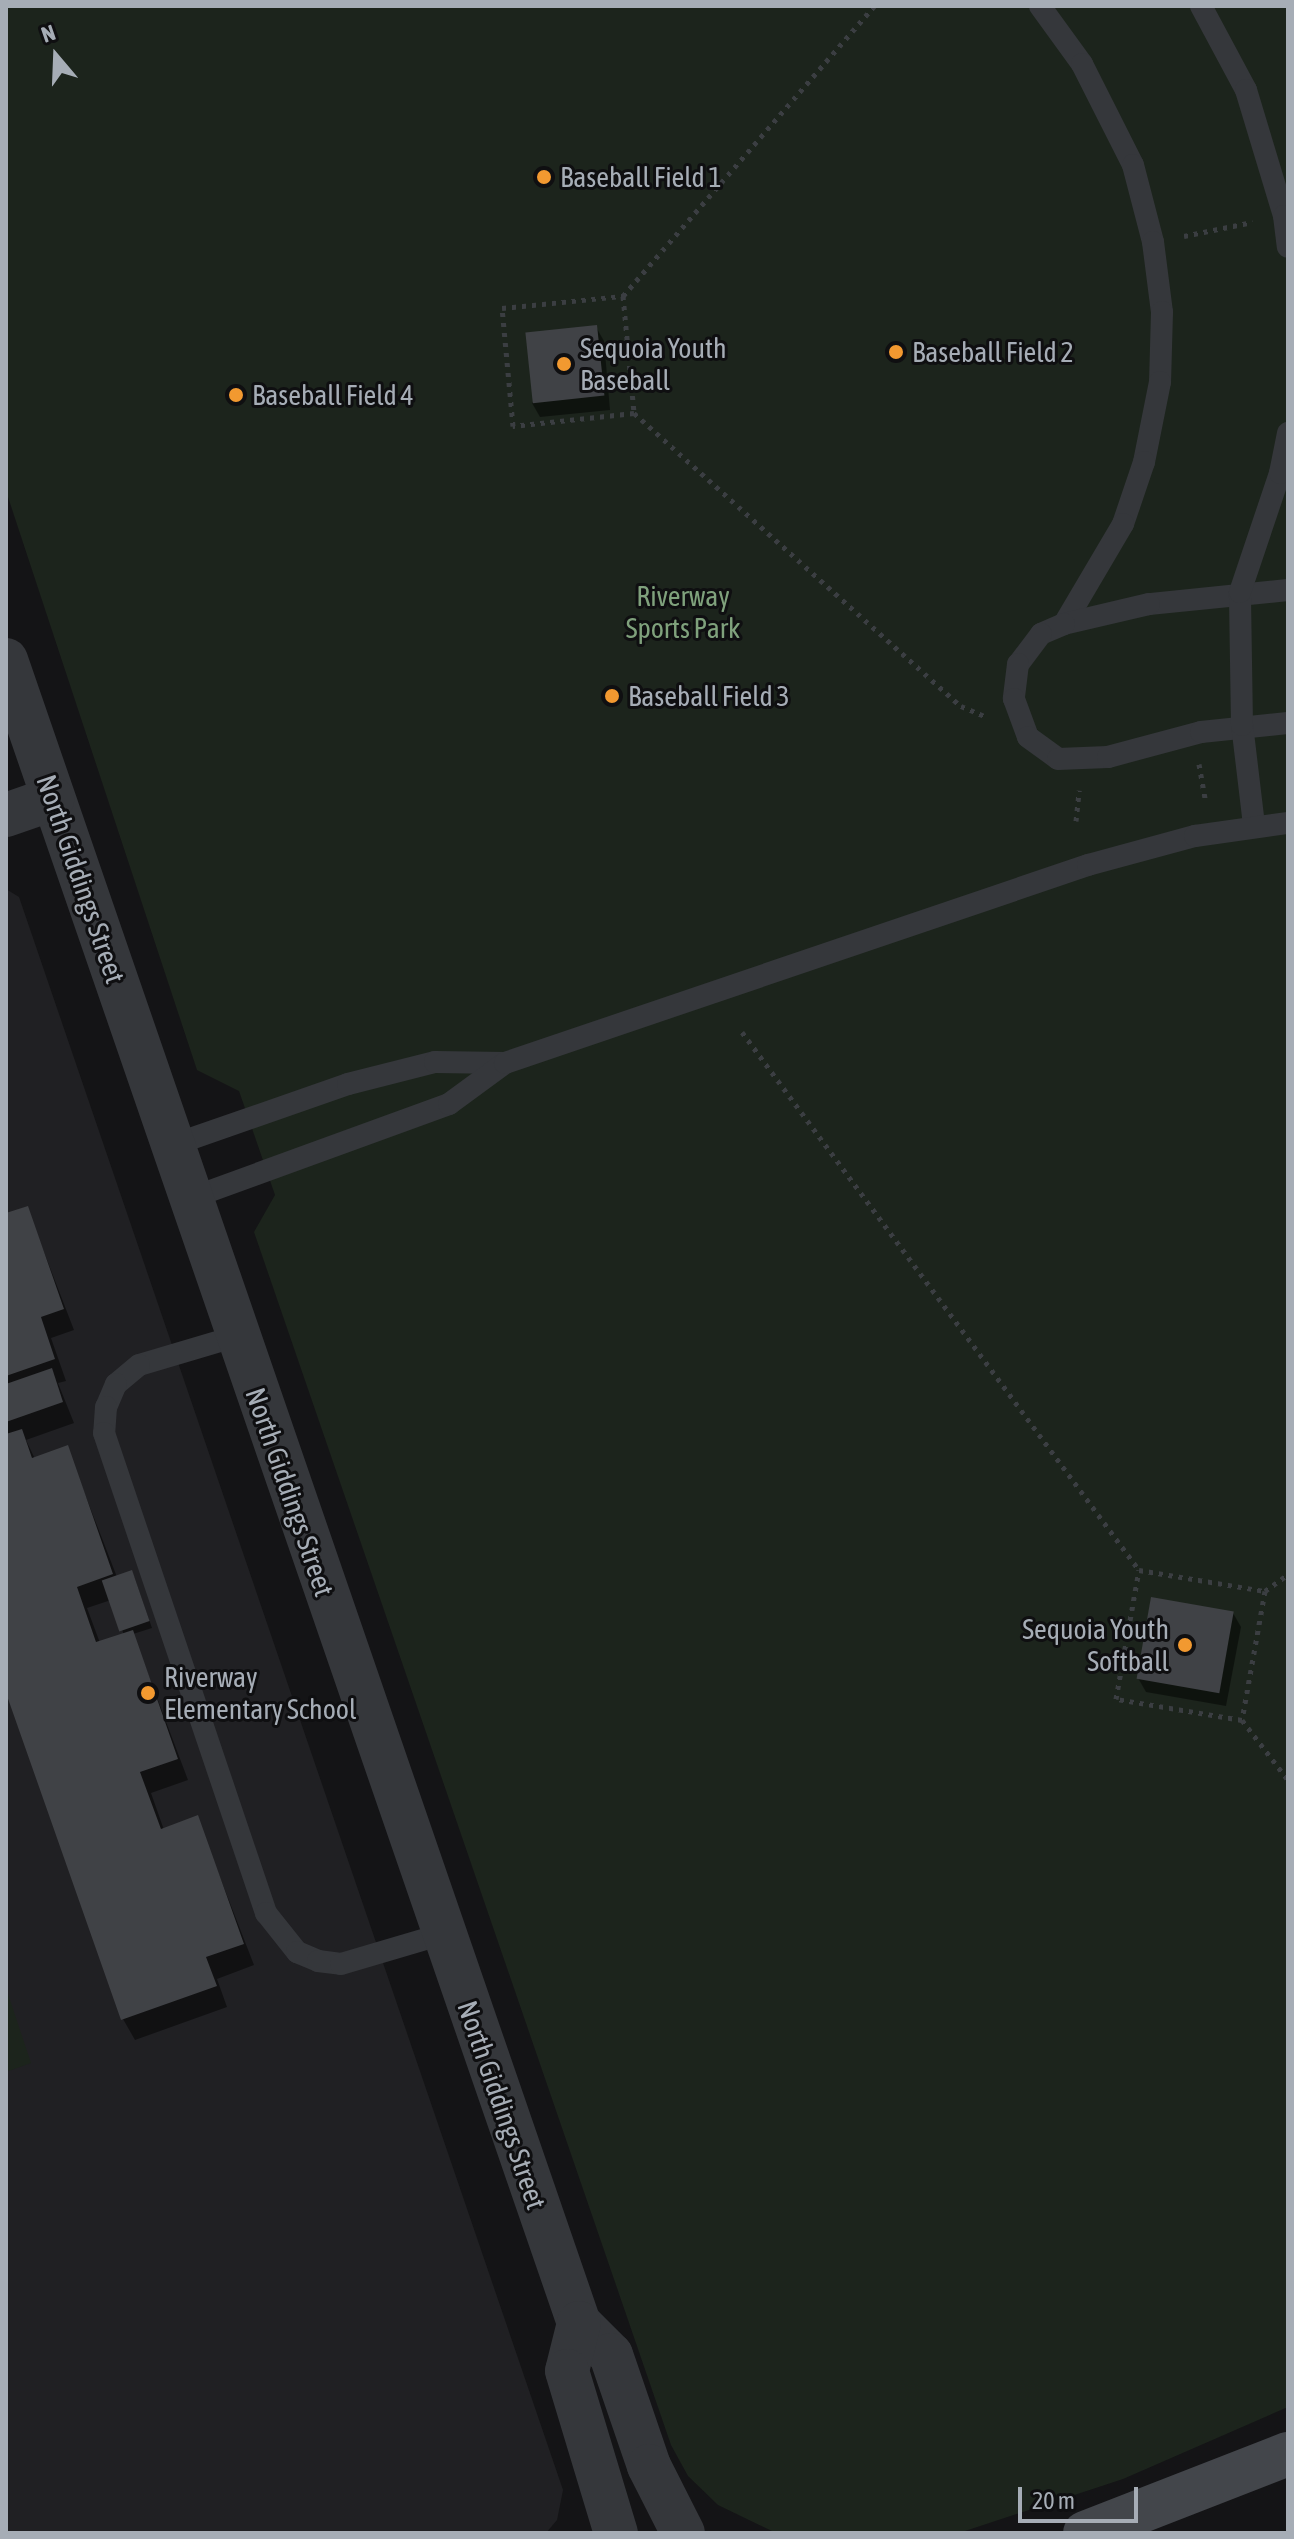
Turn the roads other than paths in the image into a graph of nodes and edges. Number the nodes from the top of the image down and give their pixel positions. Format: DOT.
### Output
graph roads {
  1 [pos="1040,6"];
  2 [pos="1201,6"];
  3 [pos="1288,247"];
  4 [pos="1288,433"];
  5 [pos="1288,590"];
  6 [pos="1240,592"];
  7 [pos="1064,624"];
  8 [pos="6,660"];
  9 [pos="1288,723"];
  10 [pos="1242,725"];
  11 [pos="52,799"];
  12 [pos="6,815"];
  13 [pos="1288,823"];
  14 [pos="1254,825"];
  15 [pos="505,1063"];
  16 [pos="173,1145"];
  17 [pos="191,1198"];
  18 [pos="237,1336"];
  19 [pos="443,1934"];
  20 [pos="579,2323"];
  21 [pos="1288,2454"];
  22 [pos="616,2533"];
  23 [pos="683,2533"];
  24 [pos="1085,2533"];
  1 -- 7 [label="lane"];
  2 -- 3 [label="lane"];
  4 -- 6 [label="lane"];
  5 -- 6 [label="lane"];
  6 -- 7 [label="lane"];
  6 -- 10 [label="lane"];
  7 -- 10 [label="lane"];
  8 -- 11 [label="street, North Giddings Street"];
  9 -- 10 [label="lane"];
  10 -- 14 [label="lane"];
  11 -- 12 [label="street"];
  11 -- 16 [label="street, North Giddings Street"];
  13 -- 14 [label="lane"];
  14 -- 15 [label="lane"];
  15 -- 16 [label="lane"];
  15 -- 17 [label="lane"];
  16 -- 17 [label="street, North Giddings Street"];
  17 -- 18 [label="street, North Giddings Street"];
  18 -- 19 [label="street, North Giddings Street"];
  18 -- 19 [label="lane"];
  19 -- 20 [label="street, North Giddings Street"];
  20 -- 22 [label="street"];
  20 -- 23 [label="street, North Giddings Street"];
  21 -- 24 [label="street"];
}
